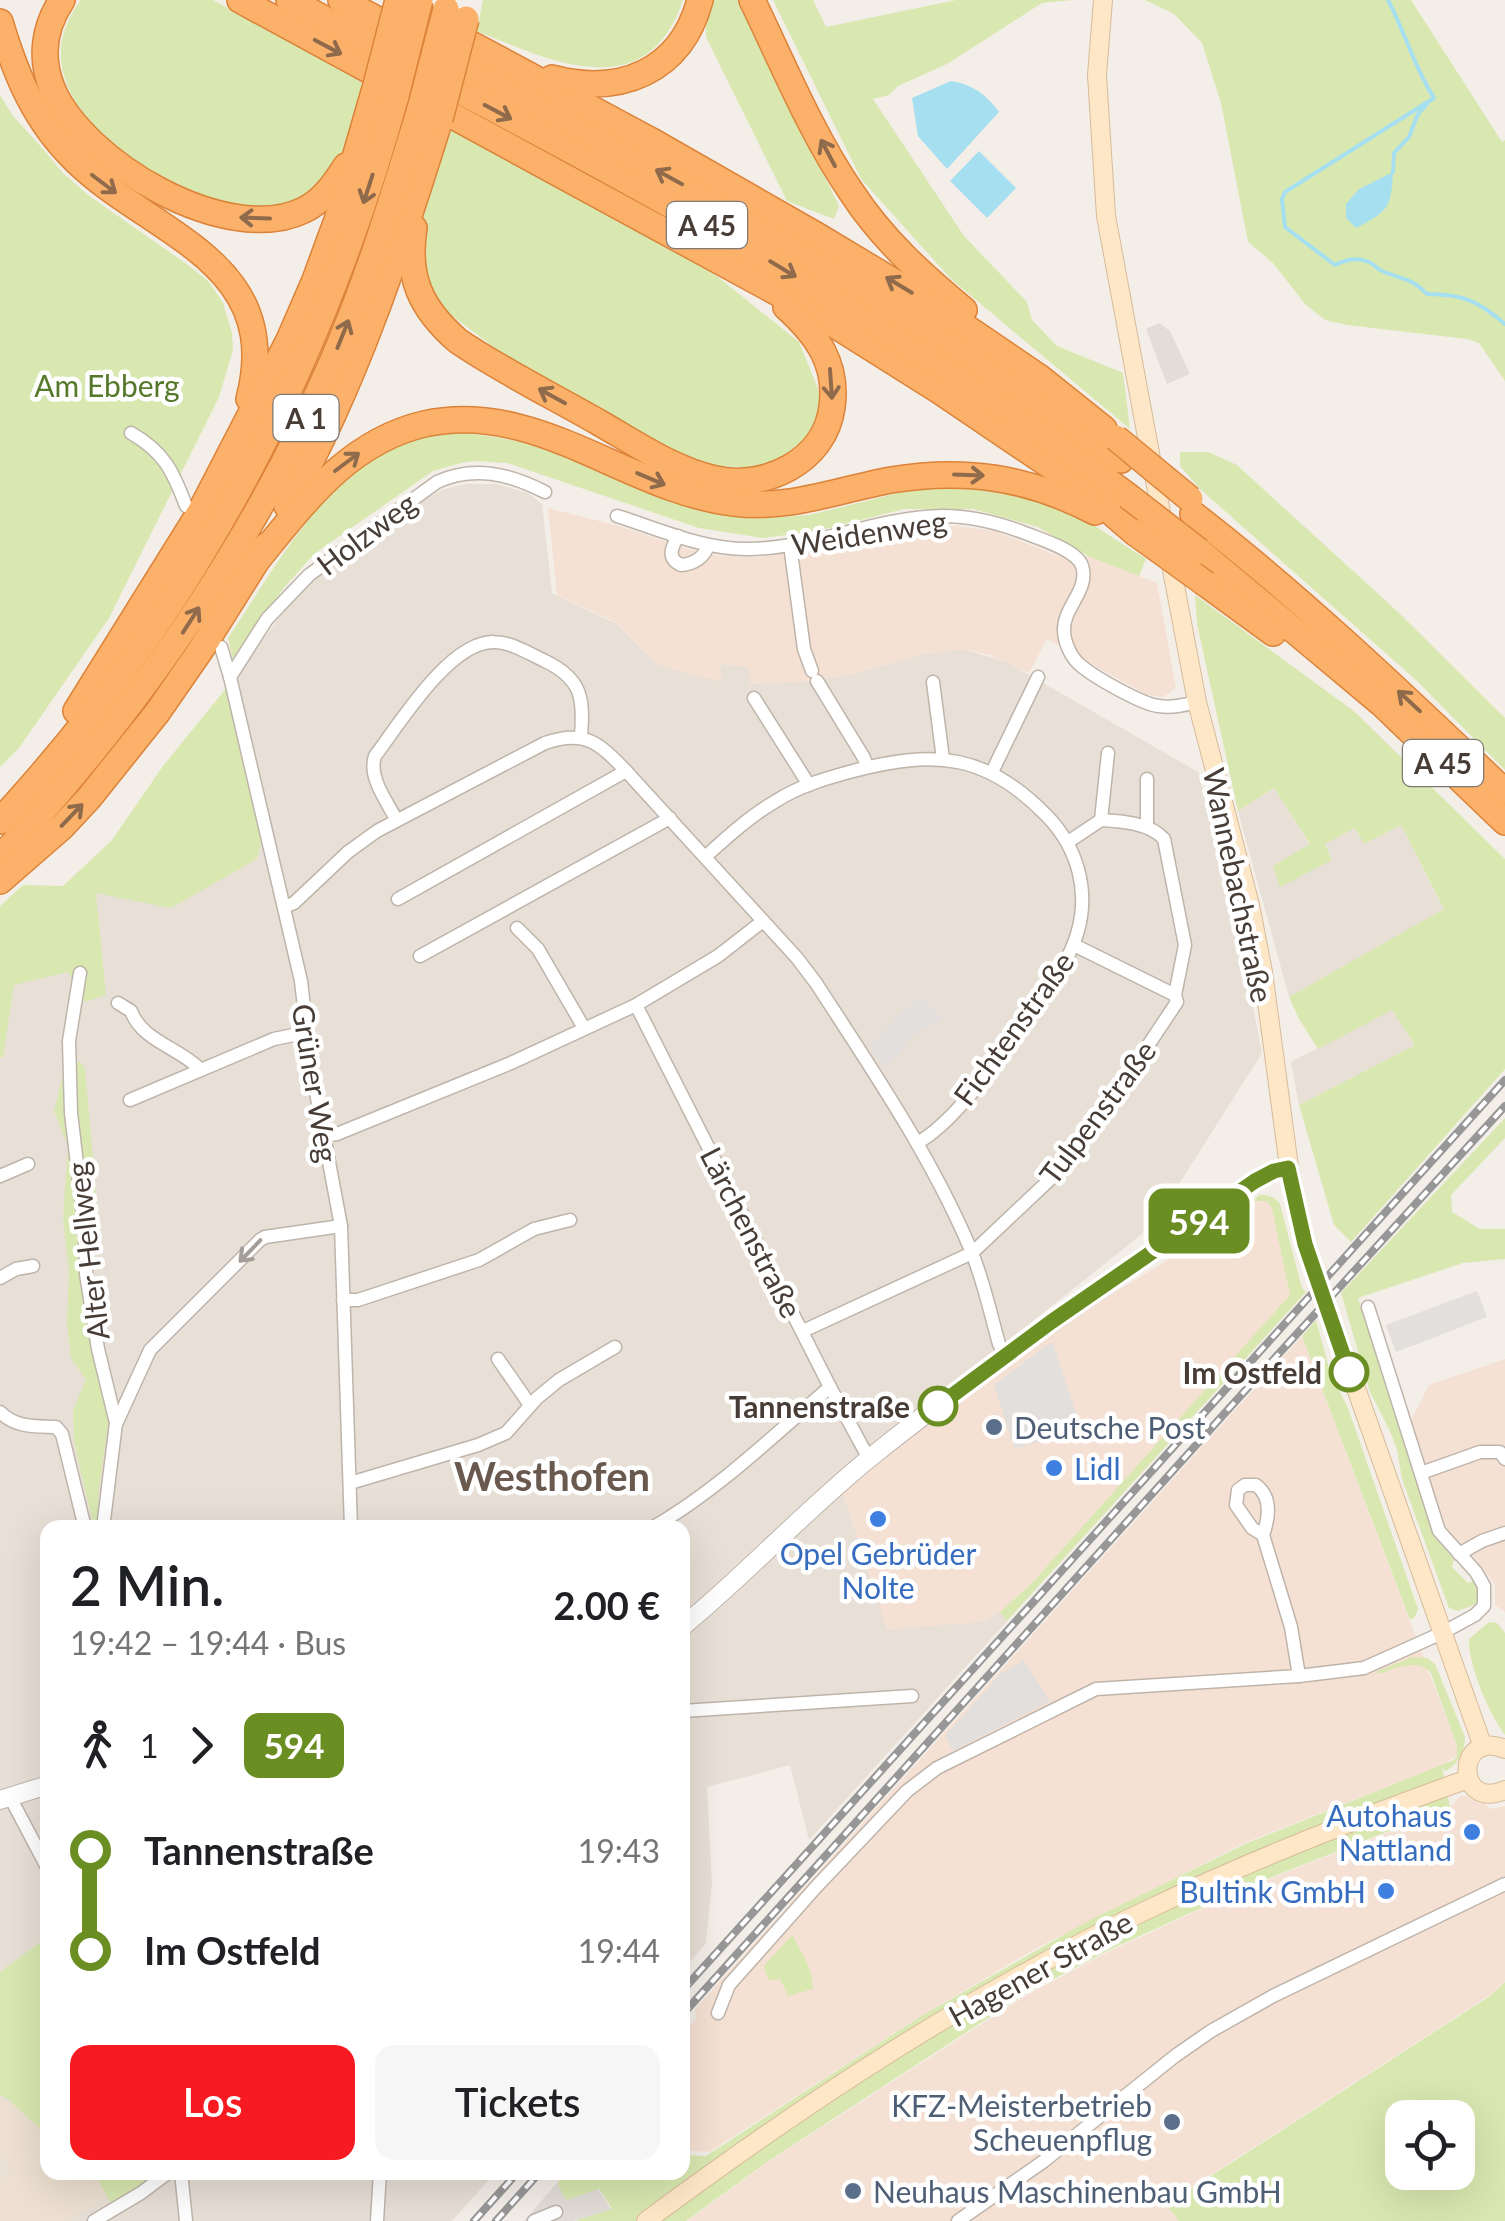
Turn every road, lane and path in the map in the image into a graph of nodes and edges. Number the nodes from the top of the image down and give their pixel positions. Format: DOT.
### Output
graph roads {
  1 [pos="62,0"];
  2 [pos="241,0"];
  3 [pos="289,0"];
  4 [pos="341,0"];
  5 [pos="390,0"];
  6 [pos="398,0"];
  7 [pos="420,0"];
  8 [pos="700,0"];
  9 [pos="752,0"];
  10 [pos="1103,0"];
  11 [pos="458,7"];
  12 [pos="0,22"];
  13 [pos="523,71"];
  14 [pos="386,90"];
  15 [pos="430,114"];
  16 [pos="368,115"];
  17 [pos="424,169"];
  18 [pos="725,264"];
  19 [pos="1039,377"];
  20 [pos="131,433"];
  21 [pos="1118,449"];
  22 [pos="225,464"];
  23 [pos="545,492"];
  24 [pos="186,506"];
  25 [pos="617,516"];
  26 [pos="1134,532"];
  27 [pos="678,536"];
  28 [pos="708,544"];
  29 [pos="790,544"];
  30 [pos="258,559"];
  31 [pos="221,648"];
  32 [pos="230,677"];
  33 [pos="1038,677"];
  34 [pos="933,682"];
  35 [pos="754,698"];
  36 [pos="1197,702"];
  37 [pos="1382,704"];
  38 [pos="581,736"];
  39 [pos="1108,752"];
  40 [pos="943,759"];
  41 [pos="867,767"];
  42 [pos="626,771"];
  43 [pos="992,772"];
  44 [pos="1147,779"];
  45 [pos="33,785"];
  46 [pos="809,785"];
  47 [pos="1505,792"];
  48 [pos="670,818"];
  49 [pos="396,819"];
  50 [pos="0,820"];
  51 [pos="1101,820"];
  52 [pos="1505,822"];
  53 [pos="1147,828"];
  54 [pos="1068,842"];
  55 [pos="0,858"];
  56 [pos="705,858"];
  57 [pos="0,881"];
  58 [pos="398,899"];
  59 [pos="284,907"];
  60 [pos="763,921"];
  61 [pos="517,928"];
  62 [pos="1074,945"];
  63 [pos="420,956"];
  64 [pos="80,973"];
  65 [pos="1175,995"];
  66 [pos="118,1003"];
  67 [pos="636,1005"];
  68 [pos="584,1028"];
  69 [pos="308,1032"];
  70 [pos="200,1069"];
  71 [pos="130,1100"];
  72 [pos="323,1136"];
  73 [pos="917,1143"];
  74 [pos="28,1164"];
  75 [pos="1288,1168"];
  76 [pos="0,1176"];
  77 [pos="570,1220"];
  78 [pos="341,1226"];
  79 [pos="972,1253"];
  80 [pos="33,1266"];
  81 [pos="0,1278"];
  82 [pos="343,1300"];
  83 [pos="1368,1307"];
  84 [pos="803,1331"];
  85 [pos="615,1347"];
  86 [pos="1006,1356"];
  87 [pos="498,1359"];
  88 [pos="830,1387"];
  89 [pos="530,1405"];
  90 [pos="0,1412"];
  91 [pos="116,1423"];
  92 [pos="869,1459"];
  93 [pos="1505,1459"];
  94 [pos="1420,1473"];
  95 [pos="350,1483"];
  96 [pos="83,1520"];
  97 [pos="104,1520"];
  98 [pos="350,1520"];
  99 [pos="665,1520"];
  100 [pos="1505,1533"];
  101 [pos="1263,1535"];
  102 [pos="1459,1554"];
  103 [pos="690,1621"];
  104 [pos="1442,1633"];
  105 [pos="1299,1676"];
  106 [pos="912,1696"];
  107 [pos="690,1710"];
  108 [pos="1483,1746"];
  109 [pos="1505,1749"];
  110 [pos="1468,1780"];
  111 [pos="40,1787"];
  112 [pos="1504,1795"];
  113 [pos="5,1799"];
  114 [pos="40,1856"];
  115 [pos="1505,1884"];
  116 [pos="718,2013"];
  117 [pos="158,2180"];
  118 [pos="182,2180"];
  119 [pos="380,2180"];
  120 [pos="556,2212"];
  121 [pos="94,2221"];
  122 [pos="186,2221"];
  123 [pos="377,2221"];
  124 [pos="534,2221"];
  125 [pos="646,2221"];
  126 [pos="958,2221"];
  16 -- 1 [label="highway, one-way"];
  2 -- 18 [label="highway, one-way"];
  3 -- 37 [label="highway, A 45, one-way, bridge"];
  21 -- 4 [label="highway, A 45, one-way"];
  5 -- 13 [label="highway"];
  6 -- 14 [label="highway, bridge"];
  7 -- 14 [label="highway, A 1, bridge"];
  8 -- 13 [label="highway"];
  19 -- 9 [label="highway, one-way"];
  10 -- 36 [label="main road, Wannebachstraße"];
  11 -- 15 [label="highway, A 1, bridge"];
  12 -- 22 [label="highway, one-way"];
  19 -- 13 [label="highway, one-way"];
  14 -- 16 [label="highway"];
  14 -- 45 [label="highway, A 1, one-way"];
  15 -- 17 [label="highway"];
  55 -- 15 [label="highway, A 1, one-way"];
  16 -- 22 [label="highway"];
  18 -- 17 [label="highway, one-way"];
  17 -- 30 [label="highway"];
  18 -- 26 [label="highway"];
  19 -- 21 [label="highway"];
  20 -- 24 [label="street"];
  47 -- 21 [label="highway, A 45, one-way"];
  22 -- 45 [label="highway"];
  23 -- 32 [label="street, Holzweg"];
  25 -- 27 [label="street, Weidenweg"];
  30 -- 26 [label="highway, one-way"];
  26 -- 37 [label="highway, bridge"];
  27 -- 28 [label="street, Weidenweg"];
  27 -- 28 [label="street, Weidenweg"];
  28 -- 29 [label="street, Weidenweg"];
  29 -- 36 [label="street, Weidenweg"];
  29 -- 41 [label="street"];
  57 -- 30 [label="highway, one-way"];
  31 -- 32 [label="street, Grüner Weg"];
  32 -- 59 [label="street, Grüner Weg"];
  33 -- 43 [label="street"];
  34 -- 40 [label="street"];
  35 -- 46 [label="street"];
  36 -- 75 [label="main road, Wannebachstraße"];
  37 -- 52 [label="highway, A 45"];
  38 -- 42 [label="street"];
  38 -- 49 [label="street"];
  38 -- 49 [label="street"];
  39 -- 51 [label="street"];
  40 -- 41 [label="street, Fichtenstraße"];
  40 -- 43 [label="street, Fichtenstraße"];
  41 -- 46 [label="street, Fichtenstraße"];
  42 -- 48 [label="street"];
  42 -- 58 [label="street"];
  43 -- 54 [label="street, Fichtenstraße"];
  44 -- 53 [label="street"];
  45 -- 50 [label="highway, A 1"];
  46 -- 56 [label="street, Fichtenstraße"];
  48 -- 56 [label="street"];
  48 -- 63 [label="street"];
  49 -- 59 [label="street"];
  51 -- 53 [label="street"];
  51 -- 54 [label="street"];
  53 -- 65 [label="street, Tulpenstraße"];
  54 -- 62 [label="street, Fichtenstraße"];
  56 -- 60 [label="street"];
  59 -- 69 [label="street, Grüner Weg"];
  60 -- 67 [label="street"];
  60 -- 73 [label="street"];
  61 -- 68 [label="street"];
  62 -- 65 [label="street"];
  62 -- 73 [label="street, Fichtenstraße"];
  64 -- 91 [label="street, Alter Hellweg"];
  65 -- 79 [label="street, Tulpenstraße"];
  66 -- 70 [label="street"];
  67 -- 68 [label="street"];
  67 -- 84 [label="street, Lärchenstraße"];
  68 -- 72 [label="street"];
  69 -- 70 [label="street"];
  69 -- 72 [label="street, Grüner Weg"];
  70 -- 71 [label="street"];
  72 -- 78 [label="street, Grüner Weg"];
  73 -- 79 [label="street"];
  74 -- 76 [label="street"];
  75 -- 86 [label="street"];
  75 -- 104 [label="main road, Wannebachstraße"];
  77 -- 82 [label="street"];
  78 -- 82 [label="street, Grüner Weg"];
  78 -- 91 [label="street, one-way"];
  79 -- 84 [label="street, Tulpenstraße"];
  79 -- 86 [label="street"];
  80 -- 81 [label="street"];
  82 -- 95 [label="street, Grüner Weg"];
  83 -- 94 [label="street"];
  84 -- 88 [label="street, Lärchenstraße"];
  85 -- 89 [label="street"];
  86 -- 92 [label="street"];
  87 -- 89 [label="street"];
  88 -- 92 [label="street, Lärchenstraße"];
  88 -- 99 [label="street"];
  89 -- 95 [label="street"];
  90 -- 96 [label="street"];
  91 -- 97 [label="street, Alter Hellweg"];
  92 -- 103 [label="street"];
  93 -- 94 [label="street"];
  94 -- 102 [label="street"];
  95 -- 98 [label="street, Grüner Weg"];
  100 -- 102 [label="street"];
  101 -- 105 [label="street"];
  102 -- 104 [label="street"];
  104 -- 105 [label="street"];
  104 -- 108 [label="main road, Wannebachstraße"];
  105 -- 116 [label="street"];
  106 -- 107 [label="street"];
  108 -- 109 [label="main road"];
  108 -- 110 [label="main road"];
  110 -- 112 [label="main road"];
  110 -- 125 [label="main road, Hagener Straße"];
  111 -- 113 [label="street"];
  113 -- 114 [label="street"];
  115 -- 126 [label="street"];
  117 -- 121 [label="street"];
  118 -- 122 [label="street"];
  119 -- 123 [label="street"];
  120 -- 124 [label="street"];
}
